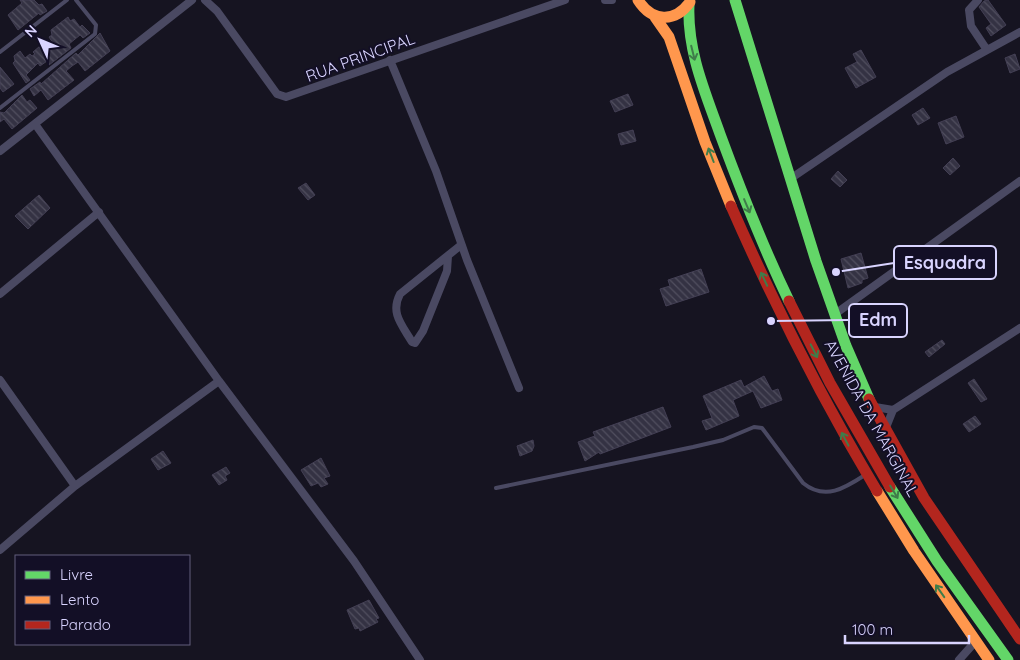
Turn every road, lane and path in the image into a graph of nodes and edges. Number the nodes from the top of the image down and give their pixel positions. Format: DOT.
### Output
graph roads {
  1 [pos="67,0"];
  2 [pos="76,0"];
  3 [pos="192,0"];
  4 [pos="205,0"];
  5 [pos="565,0"];
  6 [pos="605,0"];
  7 [pos="612,0"];
  8 [pos="638,0"];
  9 [pos="735,0"];
  10 [pos="978,0"];
  11 [pos="690,2"];
  12 [pos="655,17"];
  13 [pos="1020,32"];
  14 [pos="987,50"];
  15 [pos="0,52"];
  16 [pos="390,60"];
  17 [pos="0,108"];
  18 [pos="36,124"];
  19 [pos="0,151"];
  20 [pos="790,179"];
  21 [pos="1020,180"];
  22 [pos="98,212"];
  23 [pos="461,245"];
  24 [pos="448,256"];
  25 [pos="0,294"];
  26 [pos="835,314"];
  27 [pos="1020,328"];
  28 [pos="0,380"];
  29 [pos="219,381"];
  30 [pos="519,388"];
  31 [pos="875,407"];
  32 [pos="893,410"];
  33 [pos="885,430"];
  34 [pos="865,475"];
  35 [pos="75,486"];
  36 [pos="496,488"];
  37 [pos="0,550"];
  38 [pos="1020,639"];
  39 [pos="975,642"];
  40 [pos="420,660"];
  41 [pos="958,660"];
  42 [pos="989,660"];
  43 [pos="1008,660"];
  1 -- 15 [label="lane"];
  2 -- 17 [label="lane"];
  3 -- 18 [label="street"];
  4 -- 16 [label="street, RUA PRINCIPAL"];
  5 -- 16 [label="street, RUA PRINCIPAL"];
  6 -- 7 [label="street"];
  8 -- 12 [label="main road, AVENIDA DA MARGINAL"];
  9 -- 20 [label="main road"];
  10 -- 14 [label="street"];
  11 -- 12 [label="main road"];
  11 -- 43 [label="main road, AVENIDA DA MARGINAL, one-way"];
  34 -- 12 [label="main road, AVENIDA DA MARGINAL, one-way"];
  13 -- 14 [label="street"];
  14 -- 20 [label="street"];
  16 -- 23 [label="street"];
  18 -- 19 [label="street"];
  18 -- 22 [label="street"];
  20 -- 26 [label="main road"];
  21 -- 26 [label="street"];
  22 -- 25 [label="street"];
  22 -- 29 [label="street"];
  23 -- 24 [label="street"];
  23 -- 30 [label="street"];
  24 -- 24 [label="street"];
  26 -- 31 [label="main road"];
  27 -- 32 [label="street"];
  28 -- 35 [label="street"];
  29 -- 35 [label="street"];
  29 -- 40 [label="street"];
  31 -- 32 [label="street"];
  31 -- 33 [label="main road"];
  32 -- 33 [label="street"];
  33 -- 38 [label="main road"];
  34 -- 36 [label="lane"];
  39 -- 34 [label="main road, AVENIDA DA MARGINAL, one-way"];
  35 -- 37 [label="street"];
  39 -- 41 [label="street"];
  39 -- 42 [label="main road, AVENIDA DA MARGINAL"];
}
